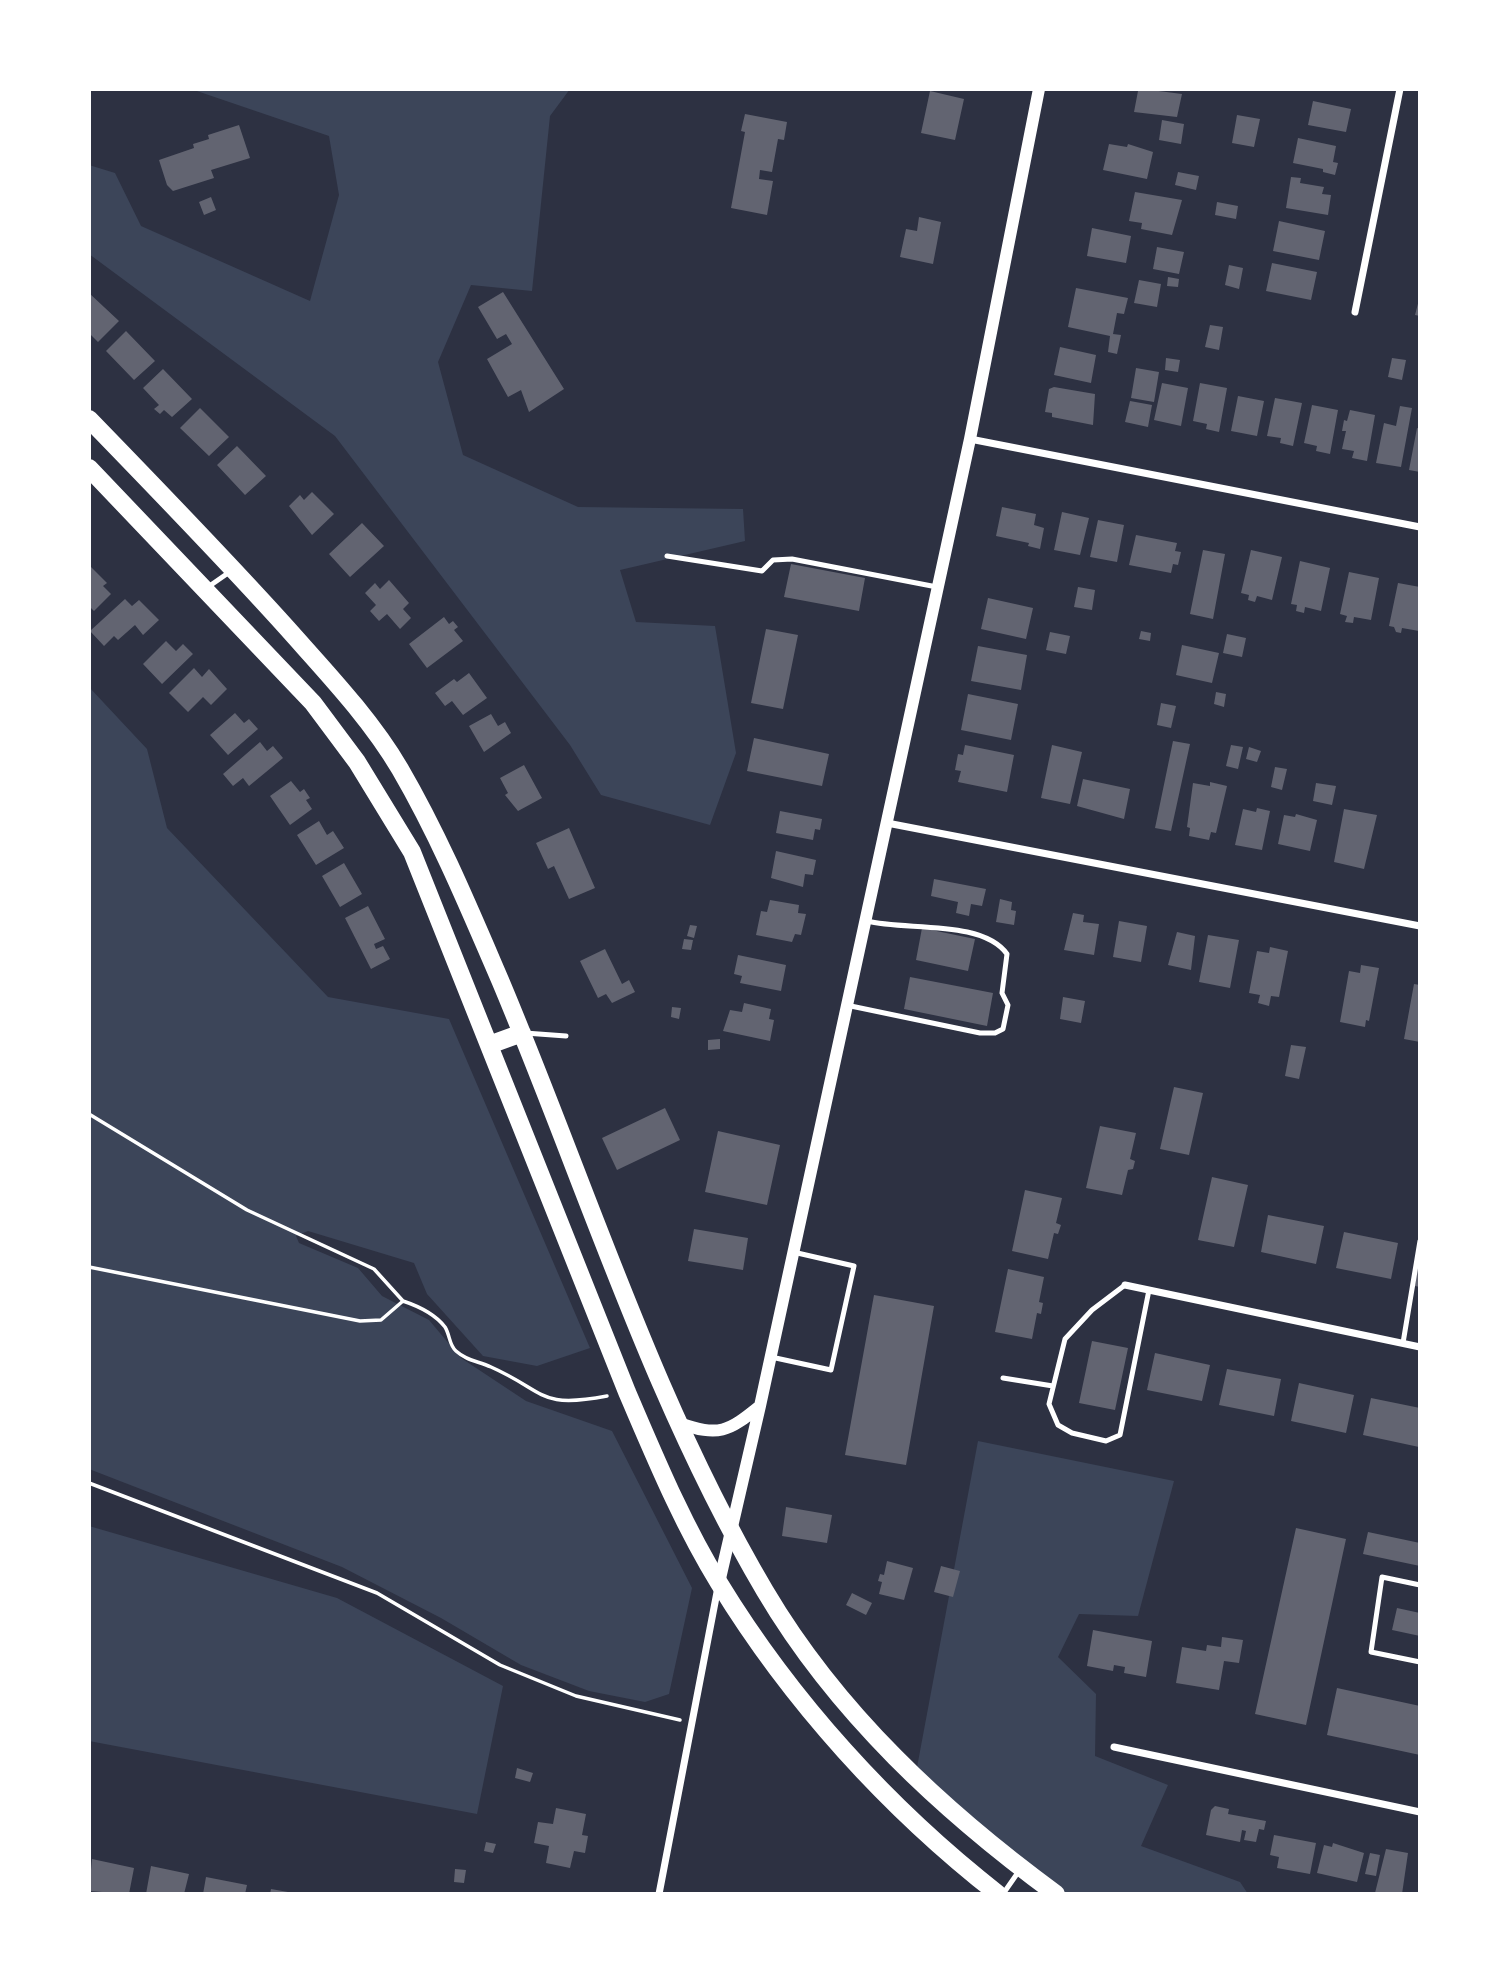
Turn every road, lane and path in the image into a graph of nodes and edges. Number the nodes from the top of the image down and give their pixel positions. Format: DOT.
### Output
graph roads {
  1 [pos="1038,89"];
  2 [pos="1400,89"];
  3 [pos="1355,312"];
  4 [pos="89,419"];
  5 [pos="970,439"];
  6 [pos="89,468"];
  7 [pos="1420,527"];
  8 [pos="667,556"];
  9 [pos="233,569"];
  10 [pos="937,587"];
  11 [pos="205,589"];
  12 [pos="887,823"];
  13 [pos="865,920"];
  14 [pos="1420,926"];
  15 [pos="846,1005"];
  16 [pos="522,1033"];
  17 [pos="566,1036"];
  18 [pos="489,1045"];
  19 [pos="89,1114"];
  20 [pos="1420,1241"];
  21 [pos="793,1252"];
  22 [pos="89,1267"];
  23 [pos="1125,1285"];
  24 [pos="1149,1290"];
  25 [pos="404,1301"];
  26 [pos="1403,1343"];
  27 [pos="1420,1347"];
  28 [pos="771,1357"];
  29 [pos="1003,1378"];
  30 [pos="1053,1386"];
  31 [pos="627,1392"];
  32 [pos="760,1406"];
  33 [pos="679,1423"];
  34 [pos="89,1483"];
  35 [pos="732,1528"];
  36 [pos="719,1583"];
  37 [pos="1420,1585"];
  38 [pos="1420,1662"];
  39 [pos="692,1723"];
  40 [pos="1114,1747"];
  41 [pos="1420,1812"];
  42 [pos="1021,1868"];
  43 [pos="659,1894"];
  44 [pos="1000,1894"];
  45 [pos="1056,1894"];
  1 -- 5 [label="street"];
  2 -- 3 [label="street"];
  4 -- 9 [label="main road"];
  5 -- 7 [label="street"];
  5 -- 10 [label="street"];
  6 -- 11 [label="main road"];
  8 -- 10 [label="lane"];
  9 -- 11 [label="lane"];
  9 -- 16 [label="main road"];
  10 -- 12 [label="street"];
  11 -- 18 [label="main road"];
  12 -- 13 [label="street"];
  12 -- 14 [label="street"];
  13 -- 15 [label="street"];
  13 -- 15 [label="lane"];
  15 -- 21 [label="street"];
  16 -- 17 [label="lane"];
  16 -- 18 [label="main road"];
  16 -- 33 [label="main road"];
  18 -- 31 [label="main road"];
  19 -- 25 [label="path"];
  20 -- 26 [label="lane"];
  21 -- 28 [label="street"];
  21 -- 28 [label="lane"];
  22 -- 25 [label="path"];
  23 -- 24 [label="street"];
  23 -- 30 [label="lane"];
  24 -- 26 [label="street"];
  24 -- 30 [label="lane"];
  25 -- 31 [label="path"];
  26 -- 27 [label="street"];
  28 -- 32 [label="street"];
  29 -- 30 [label="lane"];
  31 -- 36 [label="main road"];
  32 -- 33 [label="street"];
  32 -- 35 [label="street"];
  33 -- 35 [label="main road"];
  34 -- 39 [label="path"];
  35 -- 36 [label="street"];
  35 -- 42 [label="main road"];
  36 -- 39 [label="street"];
  36 -- 44 [label="main road"];
  37 -- 38 [label="lane"];
  39 -- 43 [label="street"];
  40 -- 41 [label="street"];
  42 -- 44 [label="lane"];
  42 -- 45 [label="main road"];
}
